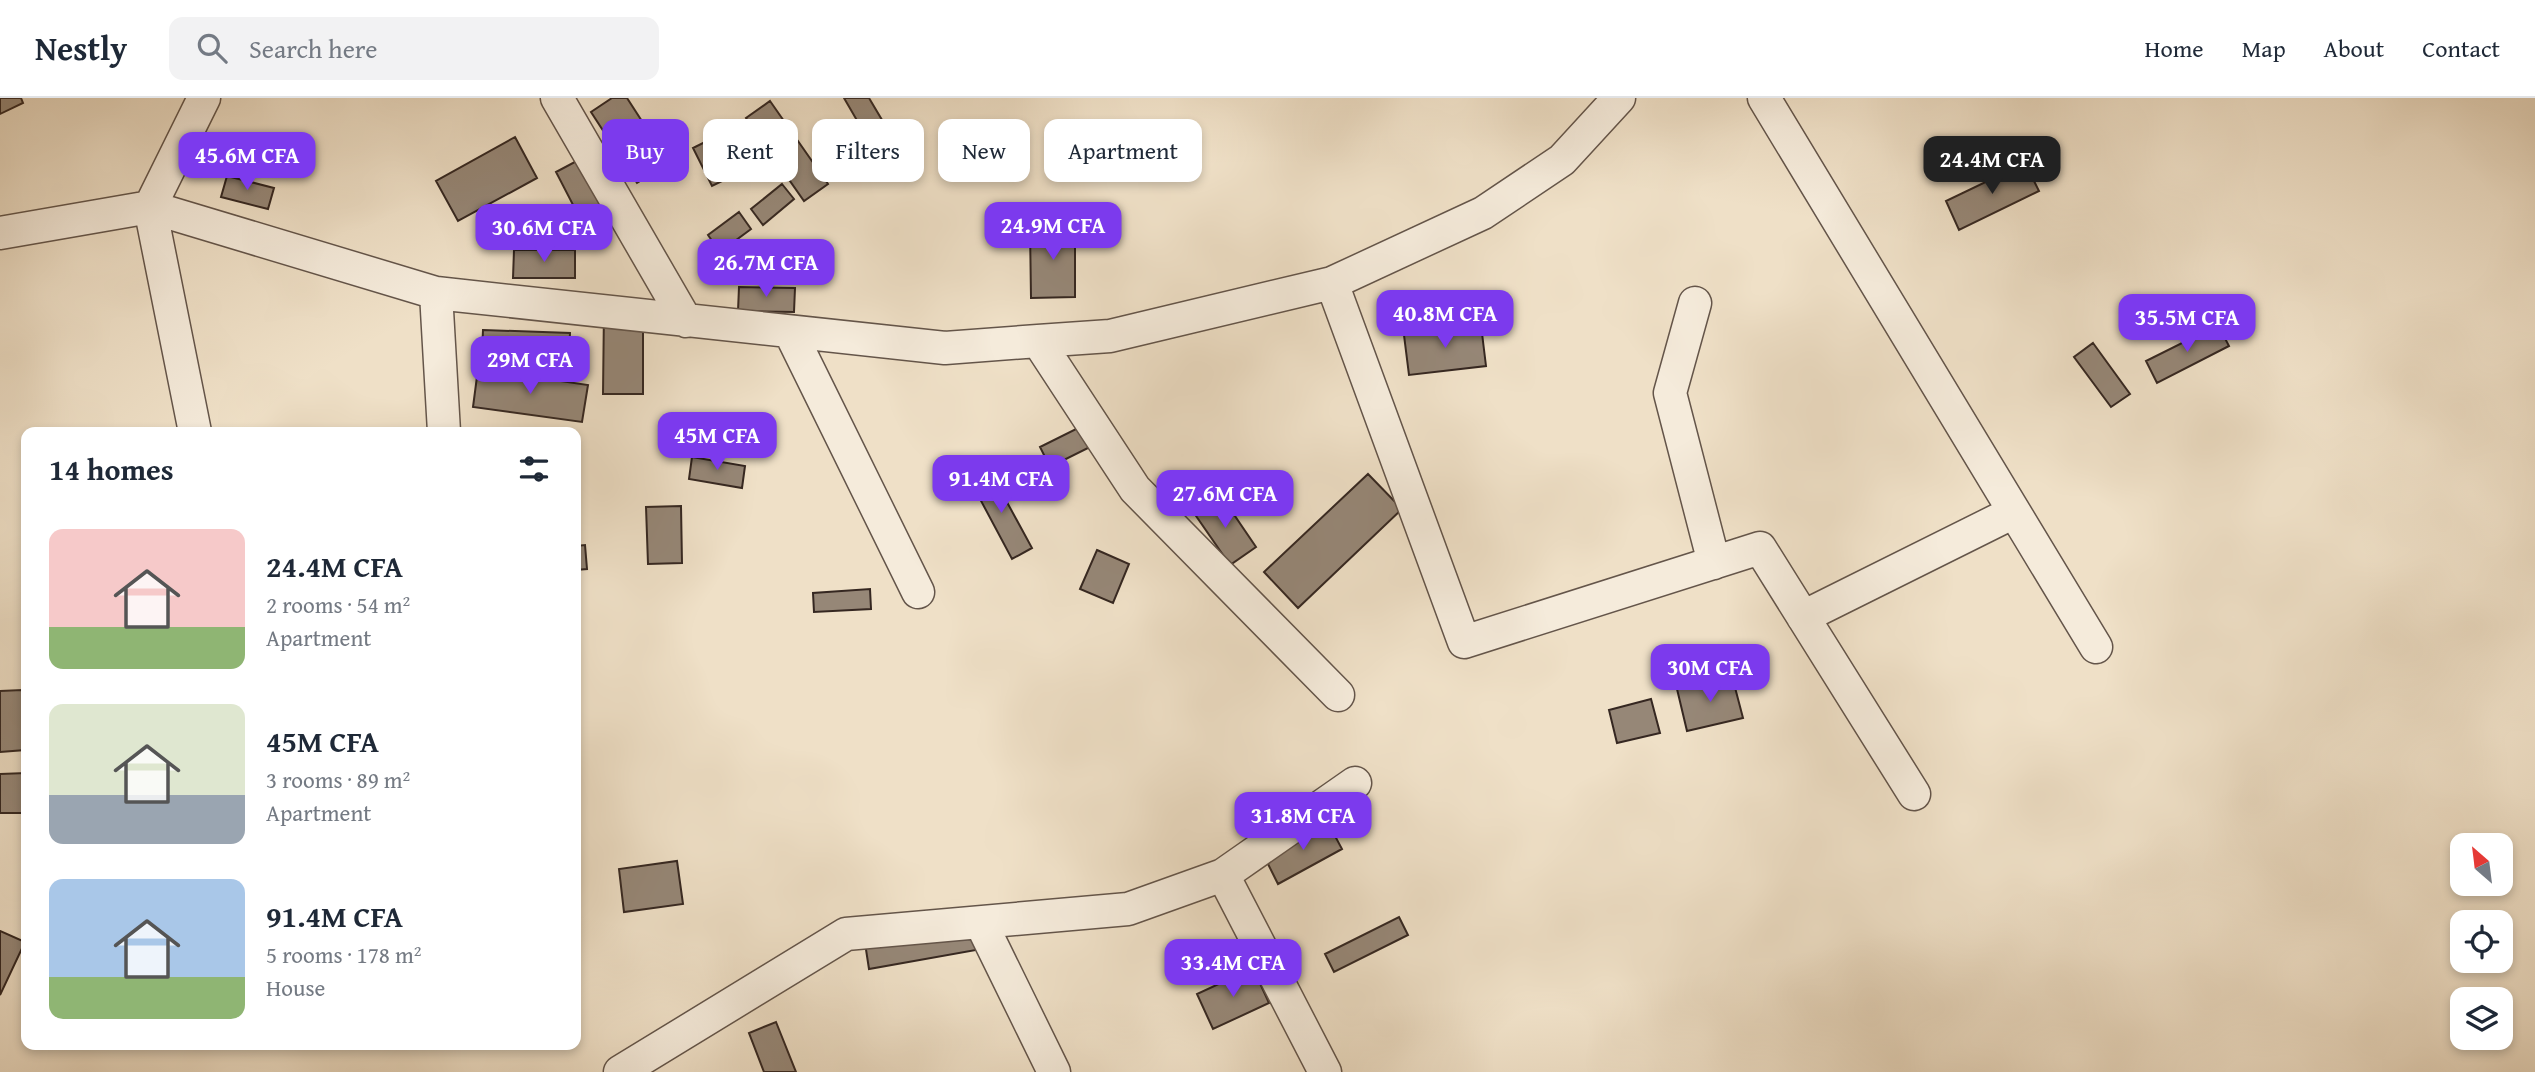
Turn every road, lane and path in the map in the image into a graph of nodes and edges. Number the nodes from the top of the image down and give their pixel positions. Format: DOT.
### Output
graph roads {
  1 [pos="204,98"];
  2 [pos="557,98"];
  3 [pos="1619,98"];
  4 [pos="1764,98"];
  5 [pos="150,207"];
  6 [pos="0,233"];
  7 [pos="1332,283"];
  8 [pos="436,293"];
  9 [pos="1695,303"];
  10 [pos="686,321"];
  11 [pos="790,332"];
  12 [pos="1038,341"];
  13 [pos="194,427"];
  14 [pos="444,427"];
  15 [pos="2014,512"];
  16 [pos="1714,563"];
  17 [pos="918,592"];
  18 [pos="1803,617"];
  19 [pos="2096,647"];
  20 [pos="1338,695"];
  21 [pos="1355,783"];
  22 [pos="1914,794"];
  23 [pos="1223,875"];
  24 [pos="981,923"];
  25 [pos="620,1072"];
  26 [pos="1054,1072"];
  27 [pos="1325,1072"];
  1 -- 5 [label="street"];
  2 -- 10 [label="street"];
  3 -- 7 [label="street"];
  4 -- 15 [label="street"];
  5 -- 6 [label="street"];
  5 -- 8 [label="street"];
  5 -- 13 [label="street"];
  7 -- 12 [label="street"];
  7 -- 16 [label="street"];
  8 -- 10 [label="street"];
  8 -- 14 [label="street"];
  9 -- 16 [label="street"];
  10 -- 11 [label="street"];
  11 -- 12 [label="street"];
  11 -- 17 [label="street"];
  12 -- 20 [label="street"];
  15 -- 18 [label="street"];
  15 -- 19 [label="street"];
  16 -- 18 [label="street"];
  18 -- 22 [label="street"];
  21 -- 23 [label="street"];
  23 -- 24 [label="street"];
  23 -- 27 [label="street"];
  24 -- 25 [label="street"];
  24 -- 26 [label="street"];
}
